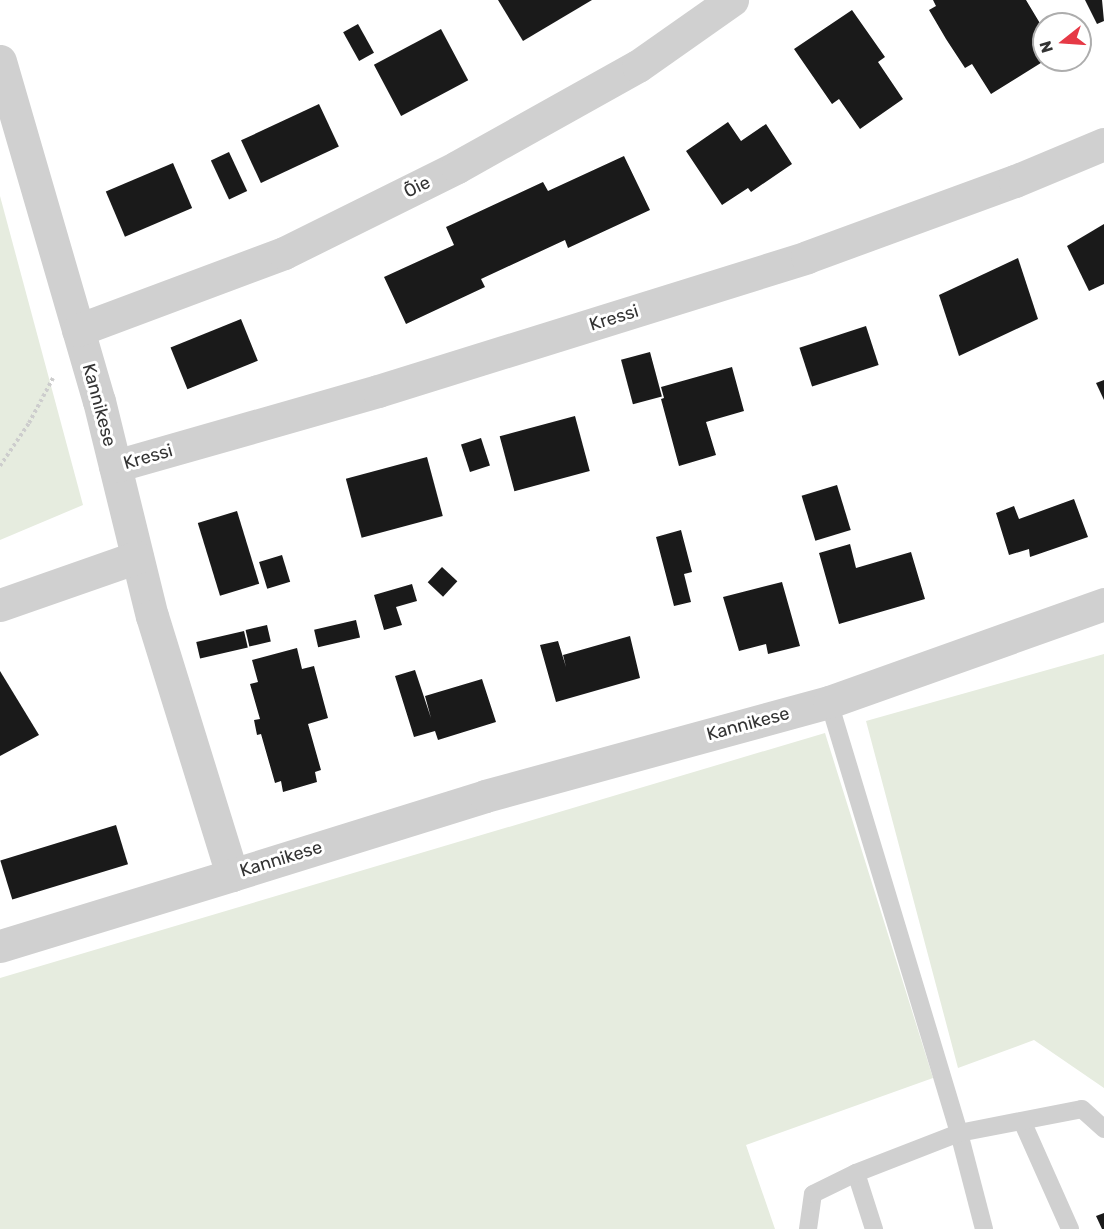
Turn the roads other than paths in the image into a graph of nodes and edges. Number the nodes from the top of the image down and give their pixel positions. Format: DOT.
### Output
graph roads {
  1 [pos="732,0"];
  2 [pos="0,61"];
  3 [pos="1104,144"];
  4 [pos="78,330"];
  5 [pos="115,466"];
  6 [pos="137,557"];
  7 [pos="1104,604"];
  8 [pos="0,605"];
  9 [pos="829,702"];
  10 [pos="232,875"];
  11 [pos="0,946"];
  12 [pos="1022,1121"];
  13 [pos="1104,1129"];
  14 [pos="959,1133"];
  15 [pos="856,1173"];
  16 [pos="808,1229"];
  17 [pos="874,1229"];
  18 [pos="984,1229"];
  19 [pos="1070,1229"];
  1 -- 4 [label="street, Õie"];
  2 -- 4 [label="street, Kannikese"];
  3 -- 5 [label="street, Kressi"];
  4 -- 5 [label="street, Kannikese"];
  5 -- 6 [label="street, Kannikese"];
  6 -- 8 [label="street"];
  6 -- 10 [label="street, Kannikese"];
  7 -- 9 [label="street, Kannikese"];
  9 -- 10 [label="street, Kannikese"];
  9 -- 14 [label="lane"];
  10 -- 11 [label="street"];
  12 -- 13 [label="lane"];
  12 -- 14 [label="lane"];
  12 -- 19 [label="lane"];
  14 -- 15 [label="lane"];
  14 -- 18 [label="lane"];
  15 -- 16 [label="lane"];
  15 -- 17 [label="lane"];
}
